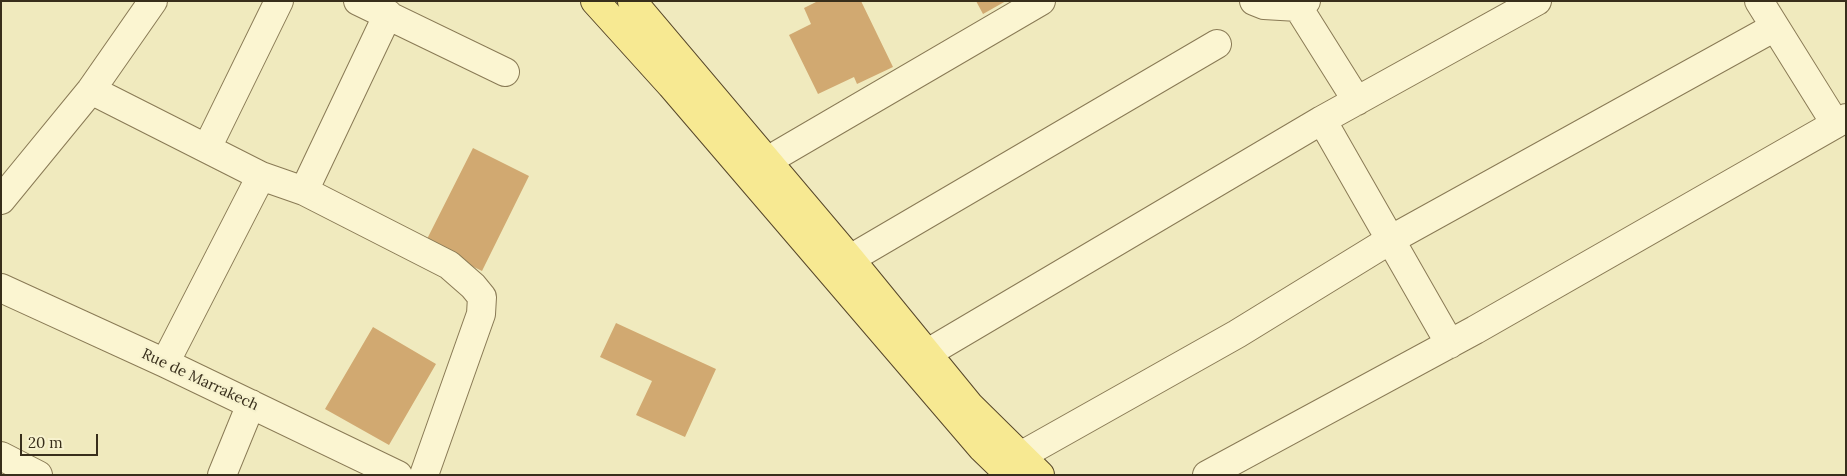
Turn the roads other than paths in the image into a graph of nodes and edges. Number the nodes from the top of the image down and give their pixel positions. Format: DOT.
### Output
graph roads {
  1 [pos="153,1"];
  2 [pos="279,1"];
  3 [pos="358,1"];
  4 [pos="595,1"];
  5 [pos="632,1"];
  6 [pos="1041,1"];
  7 [pos="1254,1"];
  8 [pos="1537,1"];
  9 [pos="1759,1"];
  10 [pos="1302,4"];
  11 [pos="388,14"];
  12 [pos="1775,27"];
  13 [pos="1217,44"];
  14 [pos="505,72"];
  15 [pos="91,90"];
  16 [pos="1357,101"];
  17 [pos="1322,120"];
  18 [pos="1840,120"];
  19 [pos="207,148"];
  20 [pos="766,162"];
  21 [pos="261,176"];
  22 [pos="304,191"];
  23 [pos="1,200"];
  24 [pos="1390,240"];
  25 [pos="850,258"];
  26 [pos="1,288"];
  27 [pos="1450,344"];
  28 [pos="926,354"];
  29 [pos="165,363"];
  30 [pos="251,404"];
  31 [pos="1,456"];
  32 [pos="1016,465"];
  33 [pos="38,475"];
  34 [pos="222,475"];
  35 [pos="398,475"];
  36 [pos="424,475"];
  37 [pos="1040,475"];
  38 [pos="1207,475"];
  1 -- 15 [label="street"];
  2 -- 19 [label="street"];
  3 -- 11 [label="street"];
  4 -- 32 [label="main road"];
  5 -- 20 [label="main road"];
  6 -- 20 [label="street"];
  7 -- 10 [label="street"];
  8 -- 16 [label="street"];
  9 -- 12 [label="street"];
  10 -- 16 [label="street"];
  11 -- 14 [label="street"];
  11 -- 22 [label="street"];
  12 -- 18 [label="street"];
  12 -- 24 [label="street"];
  13 -- 25 [label="street"];
  15 -- 19 [label="street"];
  15 -- 23 [label="street"];
  16 -- 17 [label="street"];
  17 -- 24 [label="street"];
  17 -- 28 [label="street"];
  18 -- 27 [label="street"];
  19 -- 21 [label="street"];
  20 -- 25 [label="main road"];
  21 -- 22 [label="street"];
  21 -- 29 [label="street"];
  22 -- 36 [label="street"];
  24 -- 27 [label="street"];
  24 -- 32 [label="street"];
  25 -- 28 [label="main road"];
  26 -- 29 [label="street, Rue de Marrakech"];
  27 -- 38 [label="street"];
  28 -- 32 [label="main road"];
  29 -- 30 [label="street, Rue de Marrakech"];
  30 -- 34 [label="street"];
  30 -- 35 [label="street, Rue de Marrakech"];
  31 -- 33 [label="street"];
  32 -- 37 [label="main road"];
}
